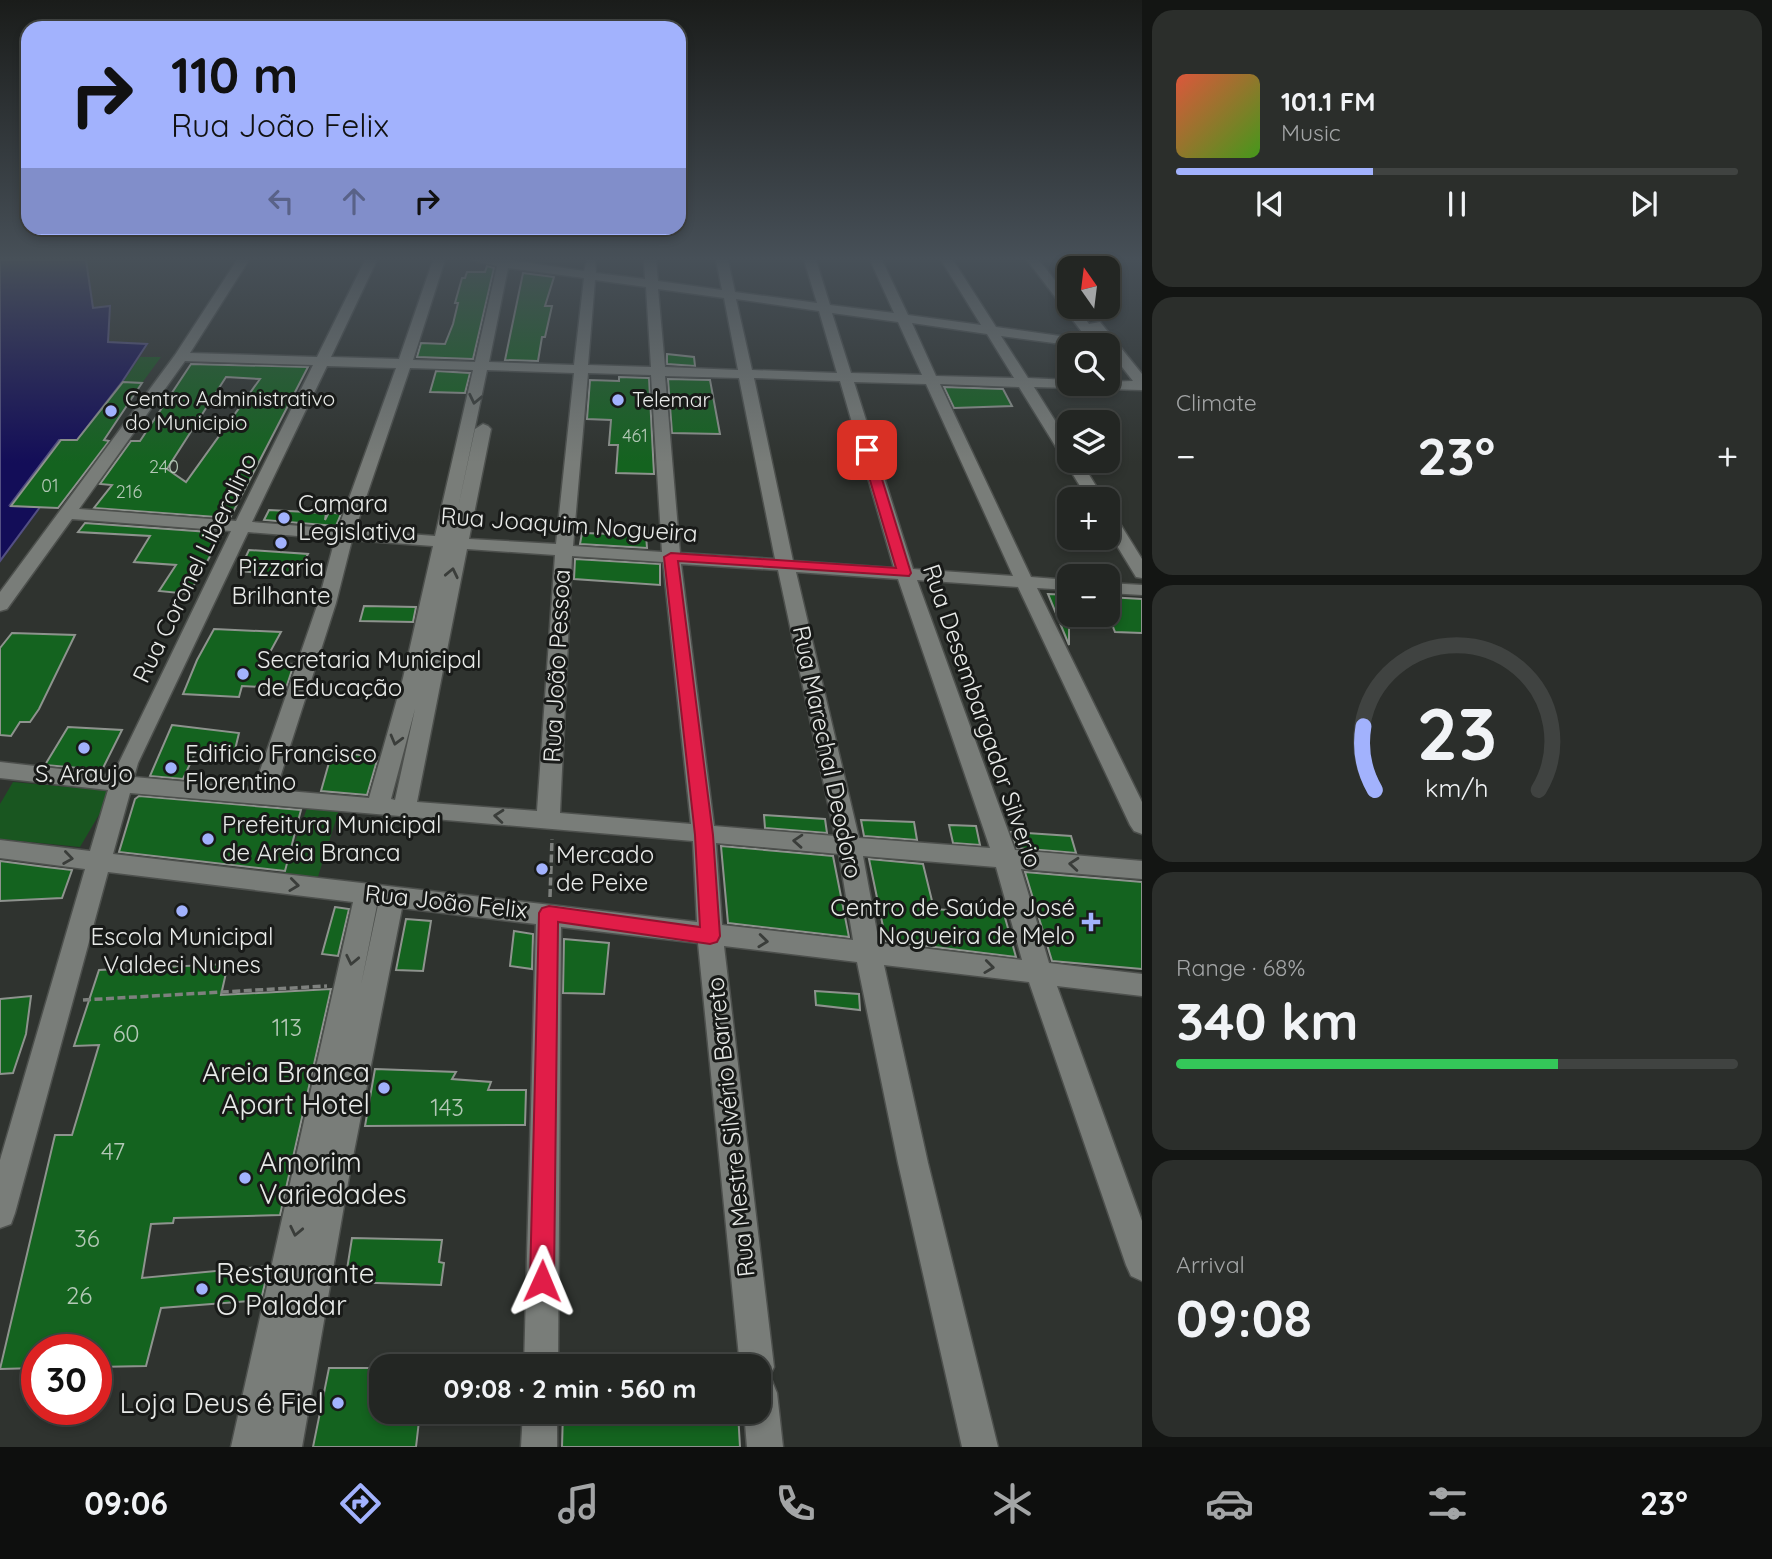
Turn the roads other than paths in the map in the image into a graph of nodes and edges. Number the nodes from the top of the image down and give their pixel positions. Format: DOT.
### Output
graph roads {
  1 [pos="200,328"];
  2 [pos="339,328"];
  3 [pos="416,328"];
  4 [pos="496,328"];
  5 [pos="584,328"];
  6 [pos="656,328"];
  7 [pos="736,328"];
  8 [pos="829,328"];
  9 [pos="906,328"];
  10 [pos="972,328"];
  11 [pos="990,330"];
  12 [pos="1057,340"];
  13 [pos="181,357"];
  14 [pos="323,361"];
  15 [pos="403,364"];
  16 [pos="1120,365"];
  17 [pos="489,366"];
  18 [pos="580,369"];
  19 [pos="659,371"];
  20 [pos="746,374"];
  21 [pos="844,377"];
  22 [pos="930,379"];
  23 [pos="1024,382"];
  24 [pos="1138,385"];
  25 [pos="1142,400"];
  26 [pos="1057,436"];
  27 [pos="65,513"];
  28 [pos="243,525"];
  29 [pos="345,534"];
  30 [pos="1120,537"];
  31 [pos="450,542"];
  32 [pos="564,550"];
  33 [pos="671,557"];
  34 [pos="785,563"];
  35 [pos="905,573"];
  36 [pos="1142,573"];
  37 [pos="1024,581"];
  38 [pos="1057,584"];
  39 [pos="1120,588"];
  40 [pos="1142,590"];
  41 [pos="0,605"];
  42 [pos="423,678"];
  43 [pos="0,770"];
  44 [pos="121,785"];
  45 [pos="262,797"];
  46 [pos="377,806"];
  47 [pos="405,807"];
  48 [pos="548,821"];
  49 [pos="1142,825"];
  50 [pos="704,835"];
  51 [pos="849,845"];
  52 [pos="0,849"];
  53 [pos="1006,859"];
  54 [pos="100,862"];
  55 [pos="1142,870"];
  56 [pos="379,895"];
  57 [pos="549,913"];
  58 [pos="710,936"];
  59 [pos="868,952"];
  60 [pos="1039,973"];
  61 [pos="1142,985"];
  62 [pos="350,1032"];
  63 [pos="0,1213"];
  64 [pos="1142,1265"];
  65 [pos="541,1354"];
  66 [pos="756,1354"];
  67 [pos="281,1376"];
  68 [pos="540,1424"];
  69 [pos="763,1424"];
  70 [pos="249,1447"];
  71 [pos="284,1447"];
  72 [pos="539,1447"];
  73 [pos="765,1447"];
  74 [pos="980,1447"];
  1 -- 13 [label="street"];
  2 -- 14 [label="street, Rua Coronel Liberalino"];
  3 -- 15 [label="street"];
  4 -- 17 [label="street"];
  5 -- 18 [label="street, Rua João Pessoa"];
  6 -- 19 [label="street, Rua Mestre Silvério Barreto"];
  7 -- 20 [label="street, Rua Marechal Deodoro"];
  8 -- 21 [label="street, Rua Desembargador Silverio"];
  9 -- 22 [label="street"];
  10 -- 11 [label="street"];
  11 -- 12 [label="street"];
  11 -- 23 [label="street"];
  13 -- 14 [label="street"];
  13 -- 27 [label="street"];
  14 -- 15 [label="street"];
  14 -- 28 [label="street, Rua Coronel Liberalino"];
  15 -- 17 [label="street"];
  15 -- 29 [label="street"];
  16 -- 24 [label="street"];
  17 -- 18 [label="street"];
  17 -- 31 [label="street"];
  18 -- 19 [label="street"];
  18 -- 32 [label="street, Rua João Pessoa"];
  19 -- 20 [label="street"];
  19 -- 33 [label="street, Rua Mestre Silvério Barreto"];
  20 -- 21 [label="street"];
  20 -- 34 [label="street, Rua Marechal Deodoro"];
  21 -- 22 [label="street"];
  21 -- 35 [label="street, Rua Desembargador Silverio"];
  22 -- 23 [label="street"];
  22 -- 37 [label="street"];
  23 -- 24 [label="street"];
  23 -- 26 [label="street"];
  24 -- 25 [label="street"];
  27 -- 28 [label="street, Rua Joaquim Nogueira"];
  27 -- 41 [label="street"];
  28 -- 29 [label="street, Rua Joaquim Nogueira"];
  28 -- 44 [label="street, Rua Coronel Liberalino"];
  29 -- 31 [label="street, Rua Joaquim Nogueira"];
  29 -- 45 [label="street"];
  30 -- 36 [label="street"];
  31 -- 32 [label="street, Rua Joaquim Nogueira"];
  31 -- 42 [label="street"];
  32 -- 33 [label="street, Rua Joaquim Nogueira"];
  32 -- 48 [label="street, Rua João Pessoa"];
  33 -- 34 [label="street, Rua Joaquim Nogueira"];
  33 -- 50 [label="street, Rua Mestre Silvério Barreto"];
  34 -- 35 [label="street, Rua Joaquim Nogueira"];
  34 -- 51 [label="street, Rua Marechal Deodoro"];
  35 -- 37 [label="street, Rua Joaquim Nogueira"];
  35 -- 53 [label="street, Rua Desembargador Silverio"];
  37 -- 38 [label="street, Rua Joaquim Nogueira"];
  37 -- 49 [label="street"];
  39 -- 40 [label="street"];
  42 -- 46 [label="street, one-way"];
  42 -- 47 [label="street"];
  43 -- 44 [label="street"];
  44 -- 45 [label="street"];
  44 -- 54 [label="street, Rua Coronel Liberalino"];
  45 -- 46 [label="street"];
  46 -- 47 [label="street"];
  48 -- 47 [label="street, one-way"];
  48 -- 50 [label="street"];
  51 -- 50 [label="street, one-way"];
  50 -- 58 [label="street, Rua Mestre Silvério Barreto"];
  51 -- 53 [label="street"];
  51 -- 59 [label="street, Rua Marechal Deodoro"];
  52 -- 54 [label="street, Rua João Felix, one-way"];
  55 -- 53 [label="street, one-way"];
  53 -- 60 [label="street, Rua Desembargador Silverio"];
  54 -- 56 [label="street, Rua João Felix, one-way"];
  54 -- 63 [label="street, Rua Coronel Liberalino"];
  56 -- 57 [label="street, Rua João Felix"];
  56 -- 62 [label="street"];
  56 -- 62 [label="street, one-way"];
  57 -- 58 [label="street, Rua João Felix"];
  57 -- 65 [label="street"];
  58 -- 59 [label="street, Rua João Felix, one-way"];
  58 -- 66 [label="street, Rua Mestre Silvério Barreto"];
  59 -- 60 [label="street, Rua João Felix, one-way"];
  59 -- 74 [label="street, Rua Marechal Deodoro"];
  60 -- 61 [label="street, Rua João Felix"];
  60 -- 64 [label="street, Rua Desembargador Silverio"];
  62 -- 67 [label="street"];
  67 -- 70 [label="street"];
  67 -- 71 [label="street"];
  68 -- 72 [label="street"];
  69 -- 73 [label="street"];
}
